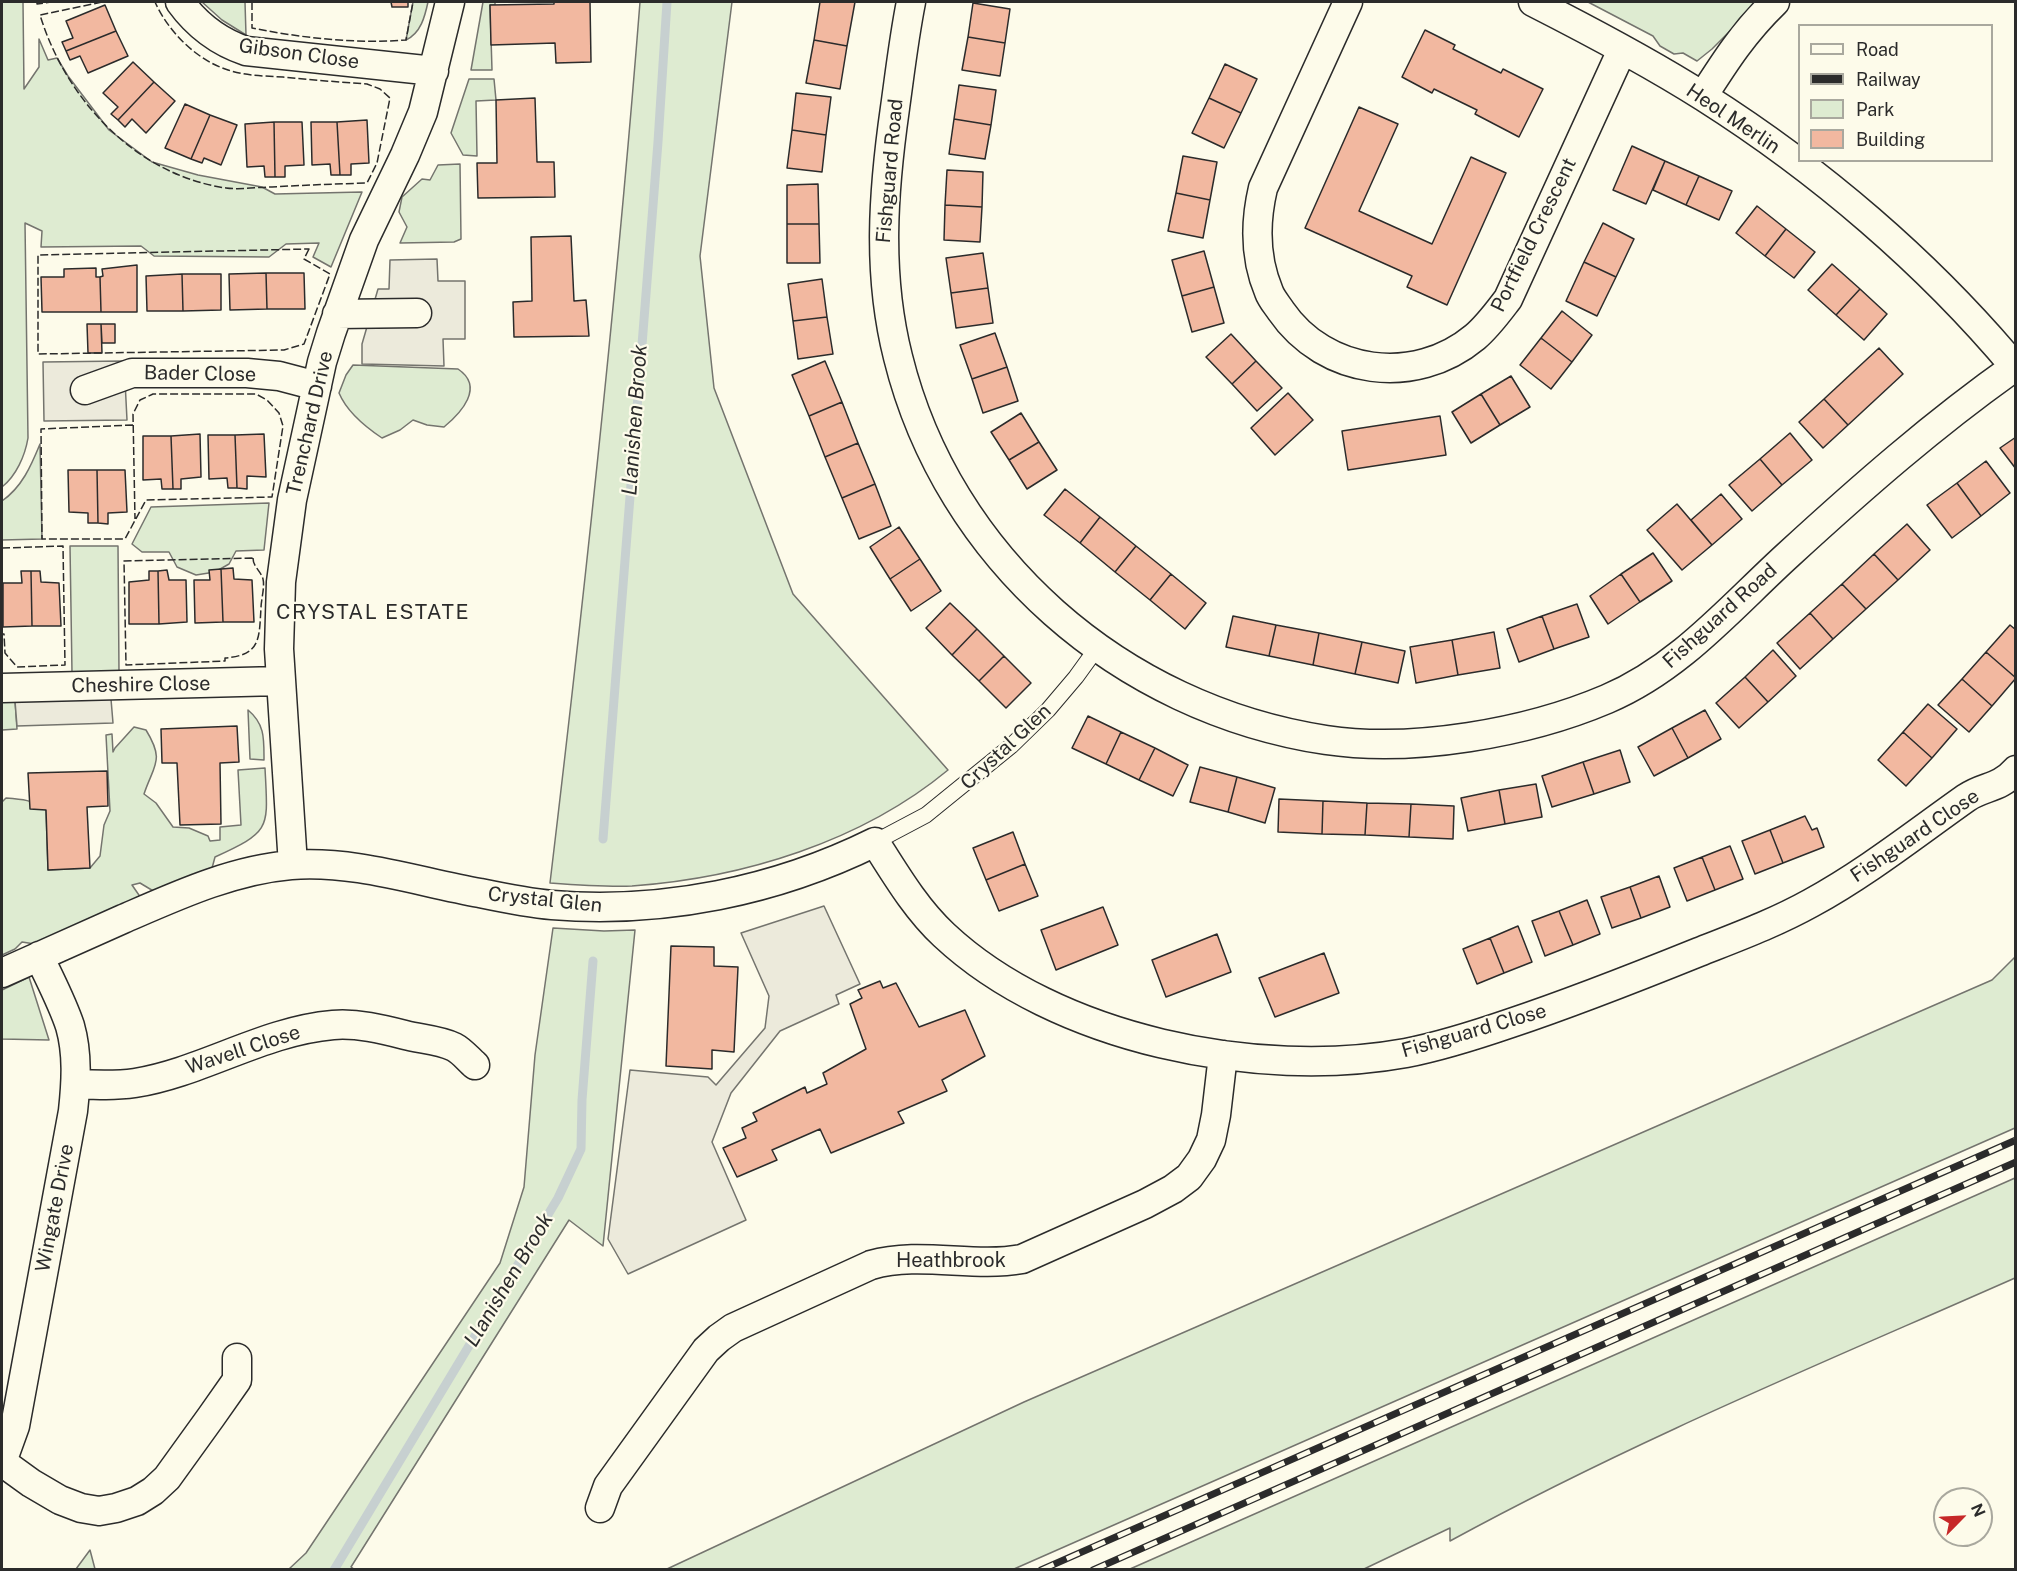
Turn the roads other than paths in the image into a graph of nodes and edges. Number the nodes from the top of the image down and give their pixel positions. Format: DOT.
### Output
graph roads {
  1 [pos="180,2"];
  2 [pos="450,2"];
  3 [pos="911,2"];
  4 [pos="1348,2"];
  5 [pos="1533,2"];
  6 [pos="1774,2"];
  7 [pos="1623,50"];
  8 [pos="434,71"];
  9 [pos="1703,96"];
  10 [pos="417,313"];
  11 [pos="337,314"];
  12 [pos="2015,367"];
  13 [pos="317,386"];
  14 [pos="84,390"];
  15 [pos="1097,648"];
  16 [pos="280,681"];
  17 [pos="2,688"];
  18 [pos="2016,770"];
  19 [pos="875,842"];
  20 [pos="293,865"];
  21 [pos="39,956"];
  22 [pos="2,973"];
  23 [pos="1223,1055"];
  24 [pos="475,1065"];
  25 [pos="76,1084"];
  26 [pos="237,1358"];
  27 [pos="2,1462"];
  28 [pos="600,1508"];
  1 -- 8 [label="street, Gibson Close"];
  2 -- 8 [label="street, Trenchard Drive"];
  3 -- 15 [label="street, Fishguard Road"];
  4 -- 7 [label="street, Portfield Crescent"];
  5 -- 7 [label="street, Heol Merlin"];
  6 -- 9 [label="street"];
  7 -- 9 [label="street, Heol Merlin"];
  8 -- 11 [label="street, Trenchard Drive"];
  9 -- 12 [label="street, Heol Merlin"];
  10 -- 11 [label="street"];
  11 -- 13 [label="street, Trenchard Drive"];
  12 -- 15 [label="street, Fishguard Road"];
  13 -- 14 [label="street, Bader Close"];
  13 -- 16 [label="street, Trenchard Drive"];
  15 -- 19 [label="lane, Crystal Glen"];
  16 -- 17 [label="street, Cheshire Close"];
  16 -- 20 [label="street, Trenchard Drive"];
  18 -- 23 [label="street, Fishguard Close"];
  19 -- 20 [label="street, Crystal Glen"];
  19 -- 23 [label="street, Fishguard Close"];
  20 -- 21 [label="street, Crystal Glen"];
  21 -- 22 [label="street, Crystal Glen"];
  21 -- 25 [label="street, Wingate Drive"];
  23 -- 28 [label="street, Heathbrook"];
  24 -- 25 [label="street, Wavell Close"];
  25 -- 27 [label="street, Wingate Drive"];
  26 -- 27 [label="street, Wingate Drive"];
}
